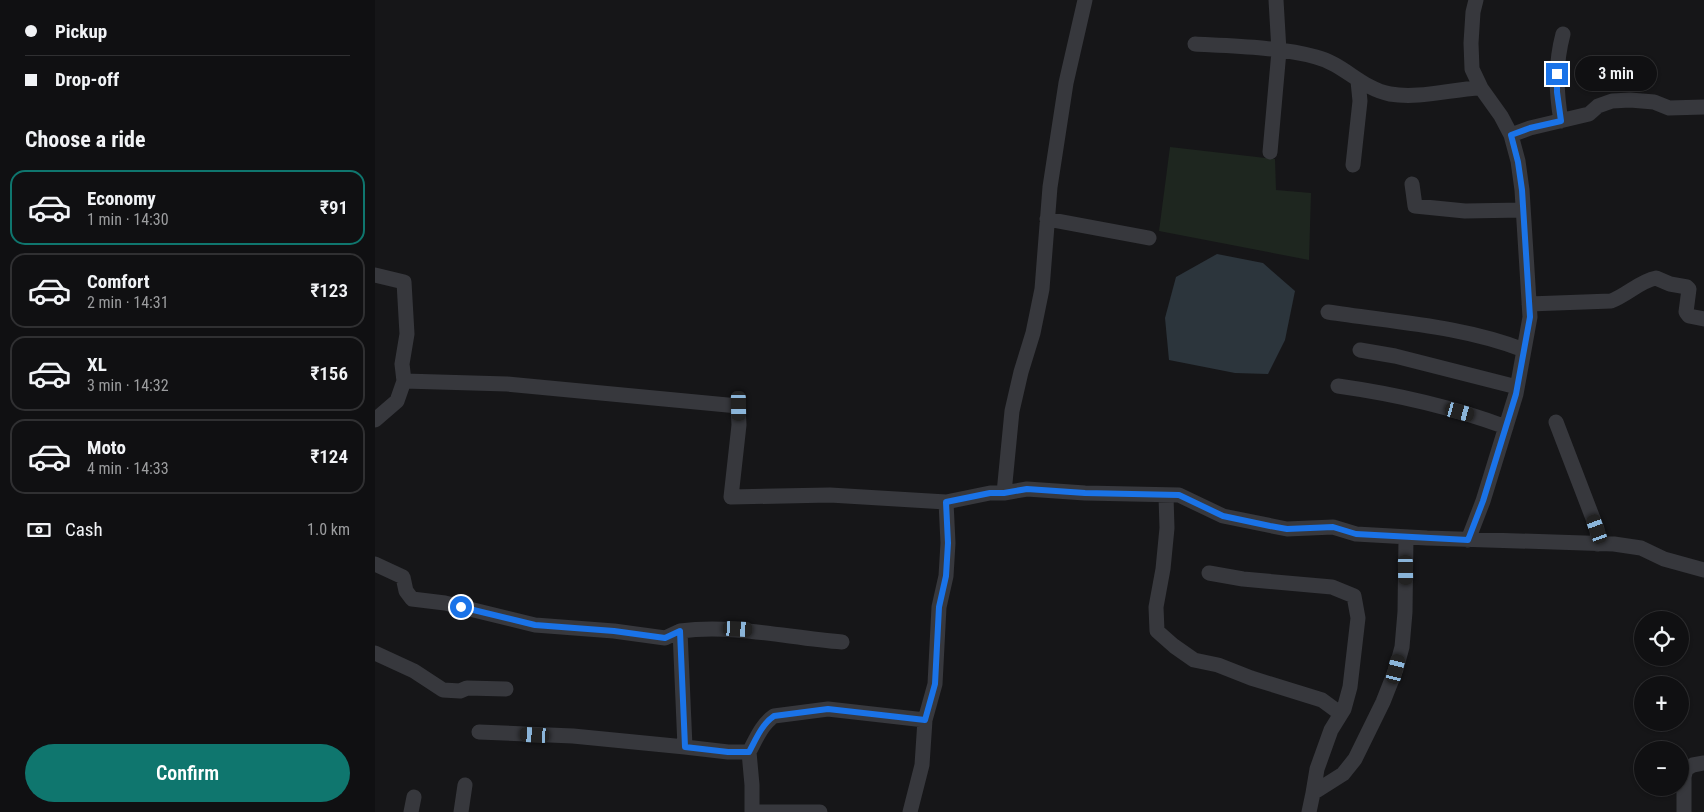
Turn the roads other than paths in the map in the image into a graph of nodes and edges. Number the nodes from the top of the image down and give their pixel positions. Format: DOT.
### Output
graph roads {
  1 [pos="1085,0"];
  2 [pos="1276,0"];
  3 [pos="1476,0"];
  4 [pos="1563,34"];
  5 [pos="1195,44"];
  6 [pos="1279,51"];
  7 [pos="1359,81"];
  8 [pos="1481,88"];
  9 [pos="1704,107"];
  10 [pos="1561,121"];
  11 [pos="1511,135"];
  12 [pos="1270,152"];
  13 [pos="1353,164"];
  14 [pos="1412,184"];
  15 [pos="1523,210"];
  16 [pos="1047,220"];
  17 [pos="1149,238"];
  18 [pos="375,275"];
  19 [pos="1529,304"];
  20 [pos="1329,312"];
  21 [pos="1704,319"];
  22 [pos="1360,350"];
  23 [pos="1524,350"];
  24 [pos="404,381"];
  25 [pos="1338,386"];
  26 [pos="1517,387"];
  27 [pos="375,420"];
  28 [pos="1556,422"];
  29 [pos="1506,427"];
  30 [pos="1004,493"];
  31 [pos="1166,496"];
  32 [pos="946,502"];
  33 [pos="1406,537"];
  34 [pos="1468,540"];
  35 [pos="1598,544"];
  36 [pos="375,564"];
  37 [pos="1704,570"];
  38 [pos="1209,573"];
  39 [pos="680,631"];
  40 [pos="842,642"];
  41 [pos="375,653"];
  42 [pos="505,689"];
  43 [pos="1341,714"];
  44 [pos="925,720"];
  45 [pos="479,732"];
  46 [pos="685,747"];
  47 [pos="749,752"];
  48 [pos="1704,763"];
  49 [pos="465,785"];
  50 [pos="1313,793"];
  51 [pos="461,812"];
  52 [pos="820,812"];
  53 [pos="910,812"];
  54 [pos="1309,812"];
  55 [pos="1684,812"];
  1 -- 16 [label="street"];
  2 -- 6 [label="street"];
  3 -- 8 [label="street"];
  4 -- 10 [label="street"];
  5 -- 6 [label="street"];
  6 -- 7 [label="street"];
  6 -- 12 [label="street"];
  7 -- 8 [label="street"];
  7 -- 13 [label="street"];
  8 -- 11 [label="street"];
  9 -- 10 [label="street"];
  10 -- 11 [label="street"];
  11 -- 15 [label="street"];
  14 -- 15 [label="street"];
  15 -- 19 [label="street"];
  16 -- 17 [label="street"];
  16 -- 30 [label="street"];
  18 -- 24 [label="street"];
  19 -- 21 [label="street"];
  19 -- 23 [label="street"];
  20 -- 23 [label="street"];
  22 -- 26 [label="street"];
  23 -- 26 [label="street"];
  24 -- 27 [label="street"];
  24 -- 32 [label="street"];
  25 -- 29 [label="street"];
  26 -- 29 [label="street"];
  28 -- 35 [label="street"];
  29 -- 34 [label="street"];
  30 -- 31 [label="street"];
  30 -- 32 [label="street"];
  31 -- 33 [label="street"];
  31 -- 43 [label="street"];
  32 -- 44 [label="street"];
  33 -- 34 [label="street"];
  33 -- 50 [label="street"];
  34 -- 35 [label="street"];
  35 -- 37 [label="street"];
  36 -- 39 [label="street"];
  38 -- 43 [label="street"];
  39 -- 40 [label="street"];
  39 -- 46 [label="street"];
  41 -- 42 [label="street"];
  43 -- 50 [label="street"];
  44 -- 47 [label="street"];
  44 -- 53 [label="street"];
  45 -- 46 [label="street"];
  46 -- 47 [label="street"];
  47 -- 52 [label="street"];
  48 -- 55 [label="street"];
  49 -- 51 [label="street"];
  50 -- 54 [label="street"];
}
